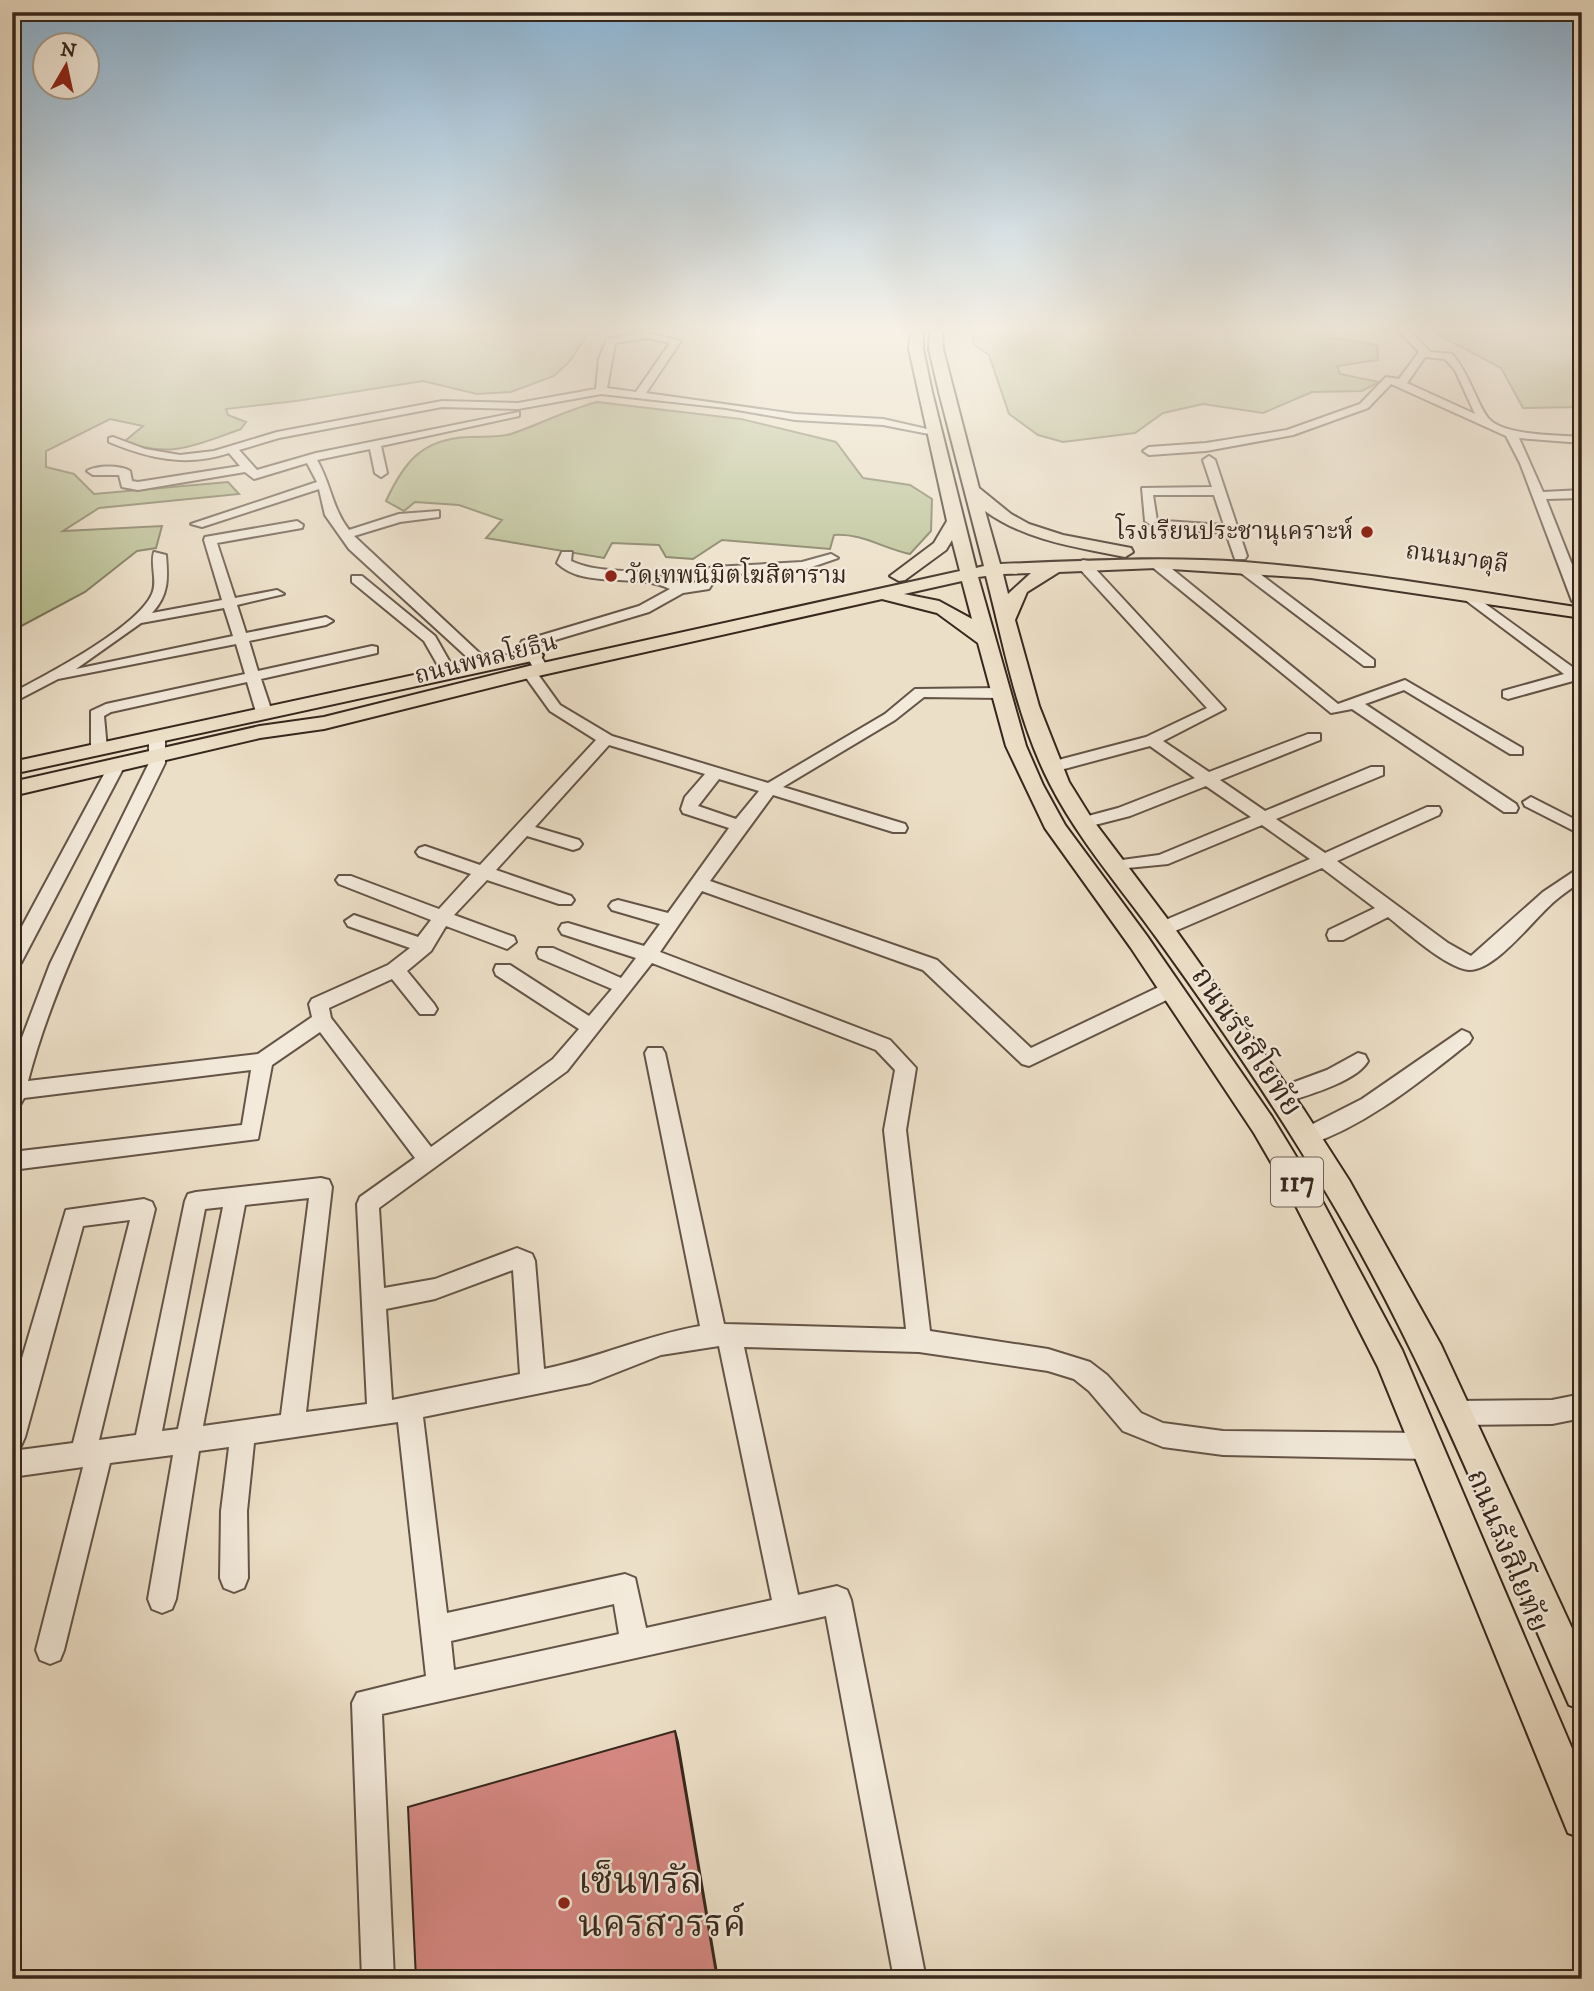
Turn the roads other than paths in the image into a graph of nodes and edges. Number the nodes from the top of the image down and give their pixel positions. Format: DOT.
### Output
graph roads {
  1 [pos="303,425"];
  2 [pos="378,425"];
  3 [pos="463,425"];
  4 [pos="898,425"];
  5 [pos="932,425"];
  6 [pos="955,425"];
  7 [pos="1311,425"];
  8 [pos="1491,425"];
  9 [pos="934,432"];
  10 [pos="1511,435"];
  11 [pos="113,440"];
  12 [pos="1582,440"];
  13 [pos="375,444"];
  14 [pos="310,447"];
  15 [pos="232,449"];
  16 [pos="1149,451"];
  17 [pos="1209,460"];
  18 [pos="247,468"];
  19 [pos="93,471"];
  20 [pos="381,473"];
  21 [pos="323,484"];
  22 [pos="971,488"];
  23 [pos="1218,491"];
  24 [pos="1582,494"];
  25 [pos="1539,496"];
  26 [pos="435,514"];
  27 [pos="955,521"];
  28 [pos="197,524"];
  29 [pos="297,525"];
  30 [pos="1231,529"];
  31 [pos="345,535"];
  32 [pos="1125,552"];
  33 [pos="159,555"];
  34 [pos="567,555"];
  35 [pos="831,558"];
  36 [pos="1241,562"];
  37 [pos="1156,563"];
  38 [pos="1076,564"];
  39 [pos="980,566"];
  40 [pos="900,576"];
  41 [pos="357,579"];
  42 [pos="680,589"];
  43 [pos="1469,590"];
  44 [pos="277,594"];
  45 [pos="864,597"];
  46 [pos="229,605"];
  47 [pos="1581,605"];
  48 [pos="137,620"];
  49 [pos="326,621"];
  50 [pos="1006,621"];
  51 [pos="239,639"];
  52 [pos="987,643"];
  53 [pos="372,650"];
  54 [pos="1369,663"];
  55 [pos="484,665"];
  56 [pos="535,666"];
  57 [pos="449,673"];
  58 [pos="63,676"];
  59 [pos="255,676"];
  60 [pos="1578,679"];
  61 [pos="1000,693"];
  62 [pos="1508,694"];
  63 [pos="12,699"];
  64 [pos="1354,704"];
  65 [pos="264,712"];
  66 [pos="1314,737"];
  67 [pos="606,739"];
  68 [pos="1152,740"];
  69 [pos="158,746"];
  70 [pos="99,749"];
  71 [pos="1516,751"];
  72 [pos="117,765"];
  73 [pos="1053,767"];
  74 [pos="12,768"];
  75 [pos="1377,771"];
  76 [pos="715,773"];
  77 [pos="1206,778"];
  78 [pos="12,789"];
  79 [pos="769,789"];
  80 [pos="1531,802"];
  81 [pos="1510,808"];
  82 [pos="1433,811"];
  83 [pos="1263,817"];
  84 [pos="1083,823"];
  85 [pos="739,826"];
  86 [pos="900,828"];
  87 [pos="524,829"];
  88 [pos="1582,830"];
  89 [pos="573,844"];
  90 [pos="425,852"];
  91 [pos="1322,859"];
  92 [pos="1113,866"];
  93 [pos="482,872"];
  94 [pos="1582,872"];
  95 [pos="345,880"];
  96 [pos="698,883"];
  97 [pos="565,900"];
  98 [pos="618,906"];
  99 [pos="1389,909"];
  100 [pos="443,916"];
  101 [pos="671,920"];
  102 [pos="354,921"];
  103 [pos="568,929"];
  104 [pos="1336,934"];
  105 [pos="1156,936"];
  106 [pos="507,942"];
  107 [pos="424,946"];
  108 [pos="546,953"];
  109 [pos="649,955"];
  110 [pos="12,963"];
  111 [pos="395,970"];
  112 [pos="503,971"];
  113 [pos="625,987"];
  114 [pos="1170,990"];
  115 [pos="427,1009"];
  116 [pos="322,1020"];
  117 [pos="592,1028"];
  118 [pos="1462,1038"];
  119 [pos="19,1047"];
  120 [pos="655,1053"];
  121 [pos="263,1061"];
  122 [pos="1357,1061"];
  123 [pos="14,1096"];
  124 [pos="1280,1096"];
  125 [pos="1308,1136"];
  126 [pos="429,1160"];
  127 [pos="12,1161"];
  128 [pos="236,1196"];
  129 [pos="373,1301"];
  130 [pos="721,1335"];
  131 [pos="919,1341"];
  132 [pos="533,1381"];
  133 [pos="1582,1406"];
  134 [pos="409,1407"];
  135 [pos="1455,1413"];
  136 [pos="380,1414"];
  137 [pos="292,1426"];
  138 [pos="243,1432"];
  139 [pos="12,1437"];
  140 [pos="188,1440"];
  141 [pos="146,1446"];
  142 [pos="1428,1446"];
  143 [pos="92,1453"];
  144 [pos="12,1465"];
  145 [pos="233,1578"];
  146 [pos="162,1599"];
  147 [pos="788,1611"];
  148 [pos="435,1630"];
  149 [pos="635,1644"];
  150 [pos="50,1650"];
  151 [pos="442,1686"];
  152 [pos="1582,1692"];
  153 [pos="1582,1819"];
  154 [pos="378,1979"];
  155 [pos="909,1979"];
  1 -- 14 [label="street"];
  2 -- 14 [label="street"];
  3 -- 13 [label="street"];
  4 -- 9 [label="street"];
  5 -- 9 [label="main road, ถนนรังสิโยทัย / 117"];
  6 -- 22 [label="main road, ถนนรังสิโยทัย / 117"];
  7 -- 16 [label="street"];
  8 -- 10 [label="street"];
  9 -- 27 [label="main road, ถนนรังสิโยทัย / 117"];
  10 -- 12 [label="street"];
  10 -- 25 [label="street"];
  11 -- 15 [label="street"];
  13 -- 14 [label="street"];
  13 -- 20 [label="street"];
  14 -- 15 [label="street"];
  14 -- 18 [label="street"];
  14 -- 21 [label="street"];
  15 -- 18 [label="street"];
  17 -- 23 [label="street"];
  18 -- 19 [label="street"];
  21 -- 28 [label="street"];
  21 -- 31 [label="street"];
  22 -- 32 [label="main road"];
  22 -- 39 [label="main road, ถนนรังสิโยทัย / 117"];
  23 -- 30 [label="street"];
  23 -- 30 [label="street"];
  24 -- 25 [label="street"];
  25 -- 47 [label="street"];
  26 -- 31 [label="street"];
  27 -- 39 [label="main road, ถนนรังสิโยทัย / 117"];
  27 -- 40 [label="main road"];
  29 -- 46 [label="street"];
  30 -- 36 [label="street"];
  31 -- 55 [label="street"];
  32 -- 36 [label="main road, ถนนมาตุลี"];
  32 -- 39 [label="main road, ถนนมาตุลี"];
  33 -- 48 [label="street"];
  34 -- 42 [label="street"];
  35 -- 42 [label="street"];
  36 -- 37 [label="main road, ถนนมาตุลี"];
  36 -- 43 [label="main road, ถนนมาตุลี"];
  36 -- 54 [label="street"];
  37 -- 38 [label="main road, ถนนมาตุลี"];
  37 -- 64 [label="street"];
  38 -- 39 [label="main road, ถนนมาตุลี"];
  38 -- 50 [label="main road"];
  38 -- 68 [label="street"];
  39 -- 40 [label="main road, ถนนพหลโยธิน"];
  39 -- 45 [label="main road, ถนนพหลโยธิน"];
  39 -- 50 [label="main road, ถนนรังสิโยทัย / 117"];
  39 -- 52 [label="main road, ถนนรังสิโยทัย / 117"];
  40 -- 56 [label="main road, ถนนพหลโยธิน"];
  41 -- 57 [label="street"];
  42 -- 56 [label="street"];
  43 -- 47 [label="main road, ถนนมาตุลี"];
  43 -- 60 [label="street"];
  44 -- 46 [label="street"];
  45 -- 52 [label="main road"];
  45 -- 56 [label="main road, ถนนพหลโยธิน"];
  46 -- 48 [label="street"];
  46 -- 51 [label="street"];
  48 -- 63 [label="street"];
  49 -- 51 [label="street"];
  50 -- 73 [label="main road, ถนนรังสิโยทัย / 117"];
  51 -- 58 [label="street"];
  51 -- 59 [label="street"];
  52 -- 61 [label="main road, ถนนรังสิโยทัย / 117"];
  53 -- 59 [label="street"];
  55 -- 56 [label="main road, ถนนพหลโยธิน"];
  55 -- 57 [label="main road, ถนนพหลโยธิน"];
  56 -- 67 [label="street"];
  56 -- 69 [label="main road, ถนนพหลโยธิน"];
  57 -- 65 [label="main road, ถนนพหลโยธิน"];
  59 -- 65 [label="street"];
  59 -- 70 [label="street"];
  60 -- 62 [label="street"];
  61 -- 79 [label="street"];
  61 -- 105 [label="main road, ถนนรังสิโยทัย / 117"];
  64 -- 71 [label="street"];
  64 -- 81 [label="street"];
  65 -- 69 [label="main road, ถนนพหลโยธิน"];
  66 -- 77 [label="street"];
  67 -- 76 [label="street"];
  67 -- 87 [label="street"];
  68 -- 73 [label="street"];
  68 -- 77 [label="street"];
  69 -- 70 [label="main road, ถนนพหลโยธิน"];
  69 -- 72 [label="main road, ถนนพหลโยธิน"];
  69 -- 119 [label="street"];
  70 -- 74 [label="main road, ถนนพหลโยธิน"];
  72 -- 78 [label="main road, ถนนพหลโยธิน"];
  72 -- 110 [label="street"];
  73 -- 84 [label="main road, ถนนรังสิโยทัย / 117"];
  75 -- 83 [label="street"];
  76 -- 79 [label="street"];
  76 -- 85 [label="street"];
  77 -- 83 [label="street"];
  77 -- 84 [label="street"];
  79 -- 85 [label="street"];
  79 -- 86 [label="street"];
  80 -- 88 [label="street"];
  82 -- 91 [label="street"];
  83 -- 91 [label="street"];
  83 -- 92 [label="street"];
  84 -- 92 [label="main road, ถนนรังสิโยทัย / 117"];
  85 -- 96 [label="street"];
  87 -- 89 [label="street"];
  87 -- 93 [label="street"];
  90 -- 93 [label="street"];
  91 -- 99 [label="street"];
  91 -- 105 [label="street"];
  92 -- 105 [label="main road, ถนนรังสิโยทัย / 117"];
  93 -- 97 [label="street"];
  93 -- 100 [label="street"];
  94 -- 99 [label="street"];
  95 -- 100 [label="street"];
  96 -- 101 [label="street"];
  96 -- 114 [label="street"];
  98 -- 101 [label="street"];
  99 -- 104 [label="street"];
  100 -- 106 [label="street"];
  100 -- 107 [label="street"];
  101 -- 109 [label="street"];
  102 -- 107 [label="street"];
  103 -- 109 [label="street"];
  105 -- 114 [label="main road, ถนนรังสิโยทัย / 117"];
  105 -- 124 [label="main road, ถนนรังสิโยทัย / 117"];
  107 -- 111 [label="street"];
  108 -- 113 [label="street"];
  109 -- 113 [label="street"];
  109 -- 131 [label="street"];
  111 -- 115 [label="street"];
  111 -- 116 [label="street"];
  112 -- 117 [label="street"];
  113 -- 117 [label="street"];
  114 -- 142 [label="main road, ถนนรังสิโยทัย / 117"];
  116 -- 121 [label="street"];
  116 -- 126 [label="street"];
  117 -- 126 [label="street"];
  118 -- 125 [label="street"];
  119 -- 123 [label="street"];
  120 -- 130 [label="street"];
  121 -- 123 [label="street"];
  121 -- 127 [label="street"];
  122 -- 124 [label="street"];
  124 -- 125 [label="main road, ถนนรังสิโยทัย / 117"];
  125 -- 135 [label="main road, ถนนรังสิโยทัย / 117"];
  126 -- 129 [label="street"];
  128 -- 137 [label="street"];
  128 -- 140 [label="street"];
  128 -- 141 [label="street"];
  129 -- 132 [label="street"];
  129 -- 136 [label="street"];
  130 -- 131 [label="street"];
  130 -- 132 [label="street"];
  130 -- 147 [label="street"];
  131 -- 142 [label="street"];
  132 -- 134 [label="street"];
  133 -- 135 [label="street"];
  134 -- 136 [label="street"];
  134 -- 148 [label="street"];
  135 -- 152 [label="main road, ถนนรังสิโยทัย / 117"];
  136 -- 137 [label="street"];
  137 -- 138 [label="street"];
  138 -- 140 [label="street"];
  138 -- 145 [label="street"];
  139 -- 143 [label="street"];
  140 -- 141 [label="street"];
  140 -- 146 [label="street"];
  141 -- 143 [label="street"];
  142 -- 153 [label="main road, ถนนรังสิโยทัย / 117"];
  143 -- 144 [label="street"];
  143 -- 150 [label="street"];
  147 -- 149 [label="street"];
  147 -- 155 [label="street"];
  148 -- 149 [label="street"];
  148 -- 151 [label="street"];
  149 -- 151 [label="street"];
  151 -- 154 [label="street"];
}
